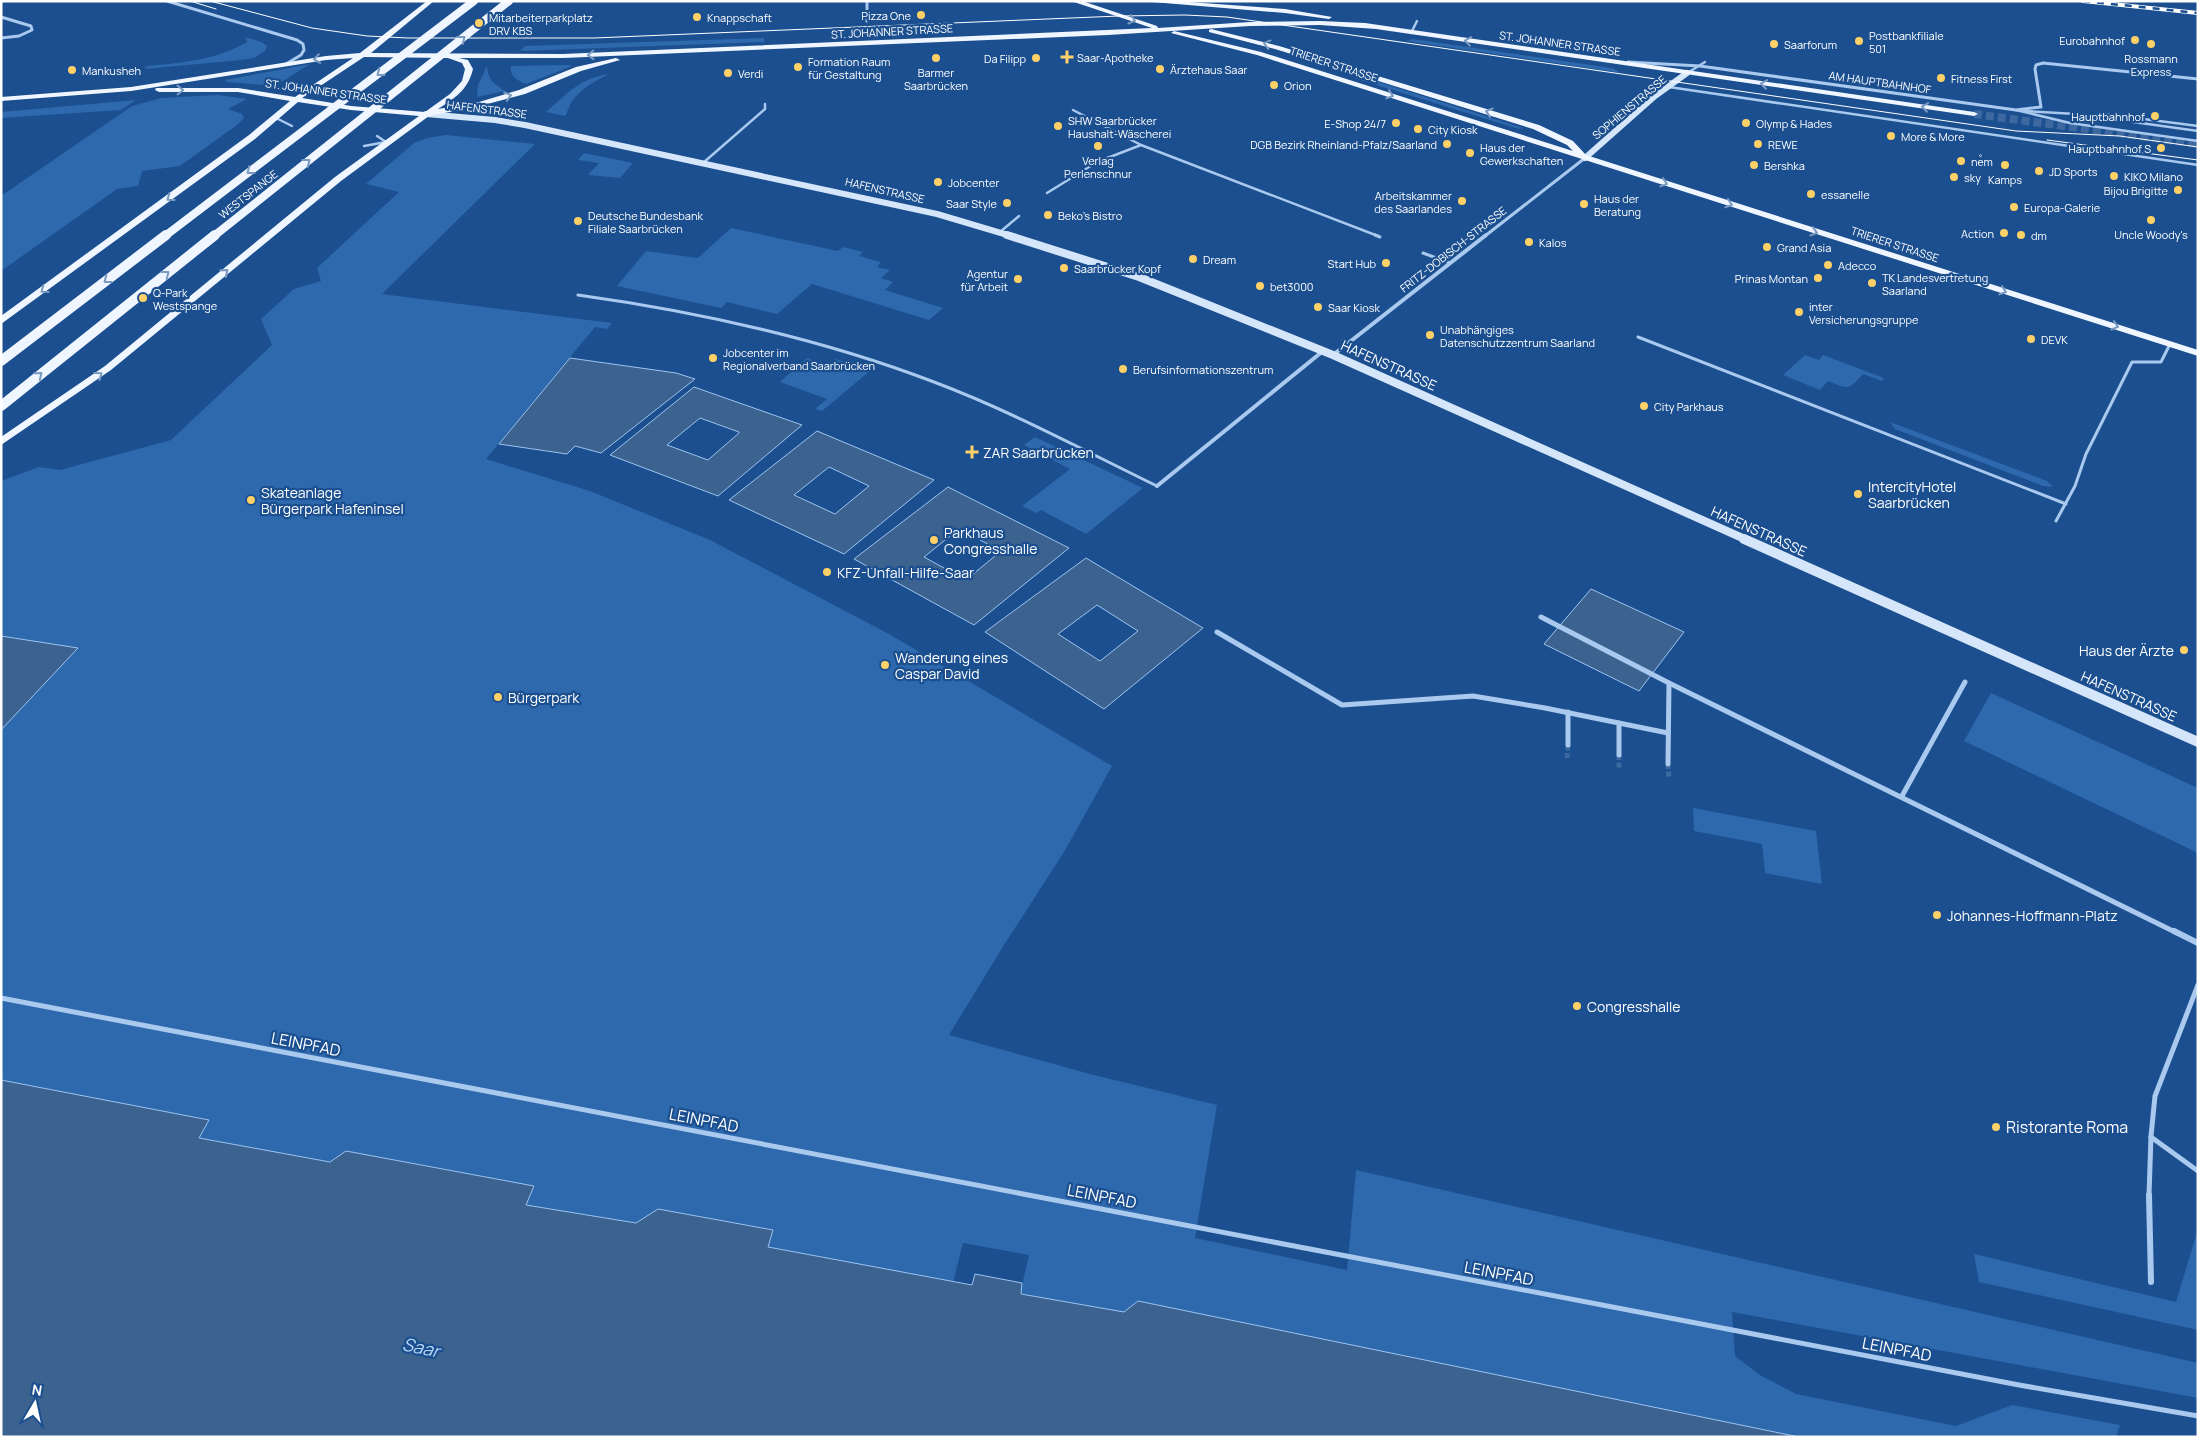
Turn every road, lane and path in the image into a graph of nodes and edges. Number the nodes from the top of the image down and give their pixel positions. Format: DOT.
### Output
graph roads {
  1 [pos="168,1"];
  2 [pos="431,1"];
  3 [pos="474,1"];
  4 [pos="509,1"];
  5 [pos="867,1"];
  6 [pos="1074,1"];
  7 [pos="1143,1"];
  8 [pos="1,17"];
  9 [pos="867,21"];
  10 [pos="1418,21"];
  11 [pos="1374,27"];
  12 [pos="1182,29"];
  13 [pos="1162,30"];
  14 [pos="1128,32"];
  15 [pos="1411,33"];
  16 [pos="1242,37"];
  17 [pos="1,38"];
  18 [pos="1210,41"];
  19 [pos="658,53"];
  20 [pos="1260,53"];
  21 [pos="365,55"];
  22 [pos="445,55"];
  23 [pos="1602,61"];
  24 [pos="1705,62"];
  25 [pos="286,64"];
  26 [pos="1700,66"];
  27 [pos="1687,73"];
  28 [pos="2198,79"];
  29 [pos="1667,87"];
  30 [pos="131,89"];
  31 [pos="1,99"];
  32 [pos="295,99"];
  33 [pos="766,104"];
  34 [pos="1073,110"];
  35 [pos="2016,110"];
  36 [pos="426,114"];
  37 [pos="1974,114"];
  38 [pos="2080,115"];
  39 [pos="274,117"];
  40 [pos="292,126"];
  41 [pos="2198,126"];
  42 [pos="2198,131"];
  43 [pos="378,136"];
  44 [pos="2198,141"];
  45 [pos="386,142"];
  46 [pos="364,146"];
  47 [pos="1141,146"];
  48 [pos="1585,158"];
  49 [pos="702,163"];
  50 [pos="2198,165"];
  51 [pos="1047,193"];
  52 [pos="1019,216"];
  53 [pos="999,233"];
  54 [pos="1380,237"];
  55 [pos="1423,253"];
  56 [pos="1450,263"];
  57 [pos="578,295"];
  58 [pos="1,321"];
  59 [pos="1638,337"];
  60 [pos="2170,344"];
  61 [pos="1323,351"];
  62 [pos="2198,353"];
  63 [pos="1333,355"];
  64 [pos="1,361"];
  65 [pos="1,406"];
  66 [pos="1,442"];
  67 [pos="1157,486"];
  68 [pos="2066,504"];
  69 [pos="2056,520"];
  70 [pos="1541,617"];
  71 [pos="1217,632"];
  72 [pos="1965,682"];
  73 [pos="1669,683"];
  74 [pos="1568,712"];
  75 [pos="1619,723"];
  76 [pos="1668,733"];
  77 [pos="2184,736"];
  78 [pos="2198,742"];
  79 [pos="1568,745"];
  80 [pos="2198,747"];
  81 [pos="1619,755"];
  82 [pos="1668,764"];
  83 [pos="1902,796"];
  84 [pos="2198,943"];
  85 [pos="2198,985"];
  86 [pos="1,998"];
  87 [pos="2151,1136"];
  88 [pos="2198,1171"];
  89 [pos="2149,1196"];
  90 [pos="2151,1282"];
  91 [pos="2198,1416"];
  1 -- 25 [label="street"];
  2 -- 21 [label="main road"];
  3 -- 64 [label="main road, WESTSPANGE, one-way, bridge"];
  65 -- 4 [label="main road, WESTSPANGE, one-way, bridge"];
  5 -- 9 [label="street"];
  6 -- 13 [label="main road, TRIERER STRASSE, one-way"];
  7 -- 11 [label="main road, ST. JOHANNER STRASSE"];
  8 -- 17 [label="street"];
  10 -- 15 [label="lane"];
  11 -- 12 [label="main road"];
  11 -- 15 [label="main road, ST. JOHANNER STRASSE"];
  11 -- 16 [label="main road"];
  12 -- 13 [label="main road, ST. JOHANNER STRASSE"];
  12 -- 16 [label="main road, TRIERER STRASSE"];
  13 -- 14 [label="main road, ST. JOHANNER STRASSE"];
  13 -- 18 [label="main road, TRIERER STRASSE"];
  14 -- 18 [label="main road, ST. JOHANNER STRASSE"];
  14 -- 19 [label="main road, ST. JOHANNER STRASSE"];
  23 -- 15 [label="main road, ST. JOHANNER STRASSE, one-way"];
  16 -- 20 [label="main road"];
  48 -- 16 [label="main road, TRIERER STRASSE, one-way"];
  18 -- 20 [label="main road, TRIERER STRASSE"];
  19 -- 22 [label="main road, ST. JOHANNER STRASSE, one-way"];
  36 -- 19 [label="main road, ST. JOHANNER STRASSE, one-way"];
  20 -- 48 [label="main road, TRIERER STRASSE, one-way"];
  21 -- 22 [label="main road, ST. JOHANNER STRASSE"];
  21 -- 25 [label="main road, ST. JOHANNER STRASSE, one-way"];
  21 -- 32 [label="main road"];
  22 -- 36 [label="main road"];
  23 -- 26 [label="street, AM HAUPTBAHNHOF"];
  23 -- 27 [label="main road, ST. JOHANNER STRASSE"];
  24 -- 26 [label="lane"];
  25 -- 30 [label="main road, ST. JOHANNER STRASSE"];
  26 -- 27 [label="lane"];
  26 -- 35 [label="street, AM HAUPTBAHNHOF"];
  27 -- 29 [label="street, SOPHIENSTRASSE"];
  37 -- 27 [label="main road, ST. JOHANNER STRASSE, one-way"];
  28 -- 35 [label="street, AM HAUPTBAHNHOF"];
  29 -- 48 [label="street, SOPHIENSTRASSE"];
  29 -- 50 [label="lane"];
  30 -- 31 [label="main road, ST. JOHANNER STRASSE"];
  30 -- 32 [label="main road, ST. JOHANNER STRASSE, one-way"];
  32 -- 36 [label="main road, ST. JOHANNER STRASSE"];
  32 -- 39 [label="main road"];
  33 -- 49 [label="lane"];
  34 -- 47 [label="lane"];
  35 -- 38 [label="lane"];
  35 -- 44 [label="lane"];
  36 -- 45 [label="main road"];
  36 -- 49 [label="street, HAFENSTRASSE"];
  38 -- 41 [label="lane"];
  38 -- 42 [label="lane"];
  39 -- 40 [label="lane"];
  39 -- 58 [label="main road, one-way"];
  43 -- 45 [label="lane"];
  45 -- 46 [label="lane"];
  66 -- 45 [label="main road, one-way"];
  47 -- 51 [label="lane"];
  47 -- 54 [label="lane"];
  48 -- 56 [label="street, FRITZ-DOBISCH-STRASSE"];
  48 -- 60 [label="main road, TRIERER STRASSE, one-way"];
  49 -- 53 [label="street, HAFENSTRASSE"];
  52 -- 53 [label="lane"];
  53 -- 61 [label="street, HAFENSTRASSE"];
  55 -- 56 [label="lane"];
  56 -- 63 [label="street, FRITZ-DOBISCH-STRASSE"];
  57 -- 67 [label="lane"];
  59 -- 68 [label="lane"];
  60 -- 62 [label="main road, TRIERER STRASSE"];
  60 -- 68 [label="lane"];
  61 -- 63 [label="street, HAFENSTRASSE"];
  61 -- 67 [label="street, HAFENSTRASSE"];
  63 -- 77 [label="street, HAFENSTRASSE"];
  68 -- 69 [label="lane"];
  70 -- 73 [label="street"];
  71 -- 74 [label="street"];
  72 -- 83 [label="street"];
  73 -- 76 [label="street"];
  73 -- 83 [label="street"];
  74 -- 75 [label="street"];
  74 -- 79 [label="street"];
  75 -- 76 [label="street"];
  75 -- 81 [label="street"];
  76 -- 82 [label="street"];
  77 -- 78 [label="street, HAFENSTRASSE"];
  77 -- 80 [label="street, HAFENSTRASSE"];
  83 -- 84 [label="street"];
  85 -- 87 [label="lane"];
  86 -- 91 [label="lane, LEINPFAD"];
  87 -- 88 [label="lane"];
  87 -- 89 [label="lane"];
  89 -- 90 [label="street"];
}
